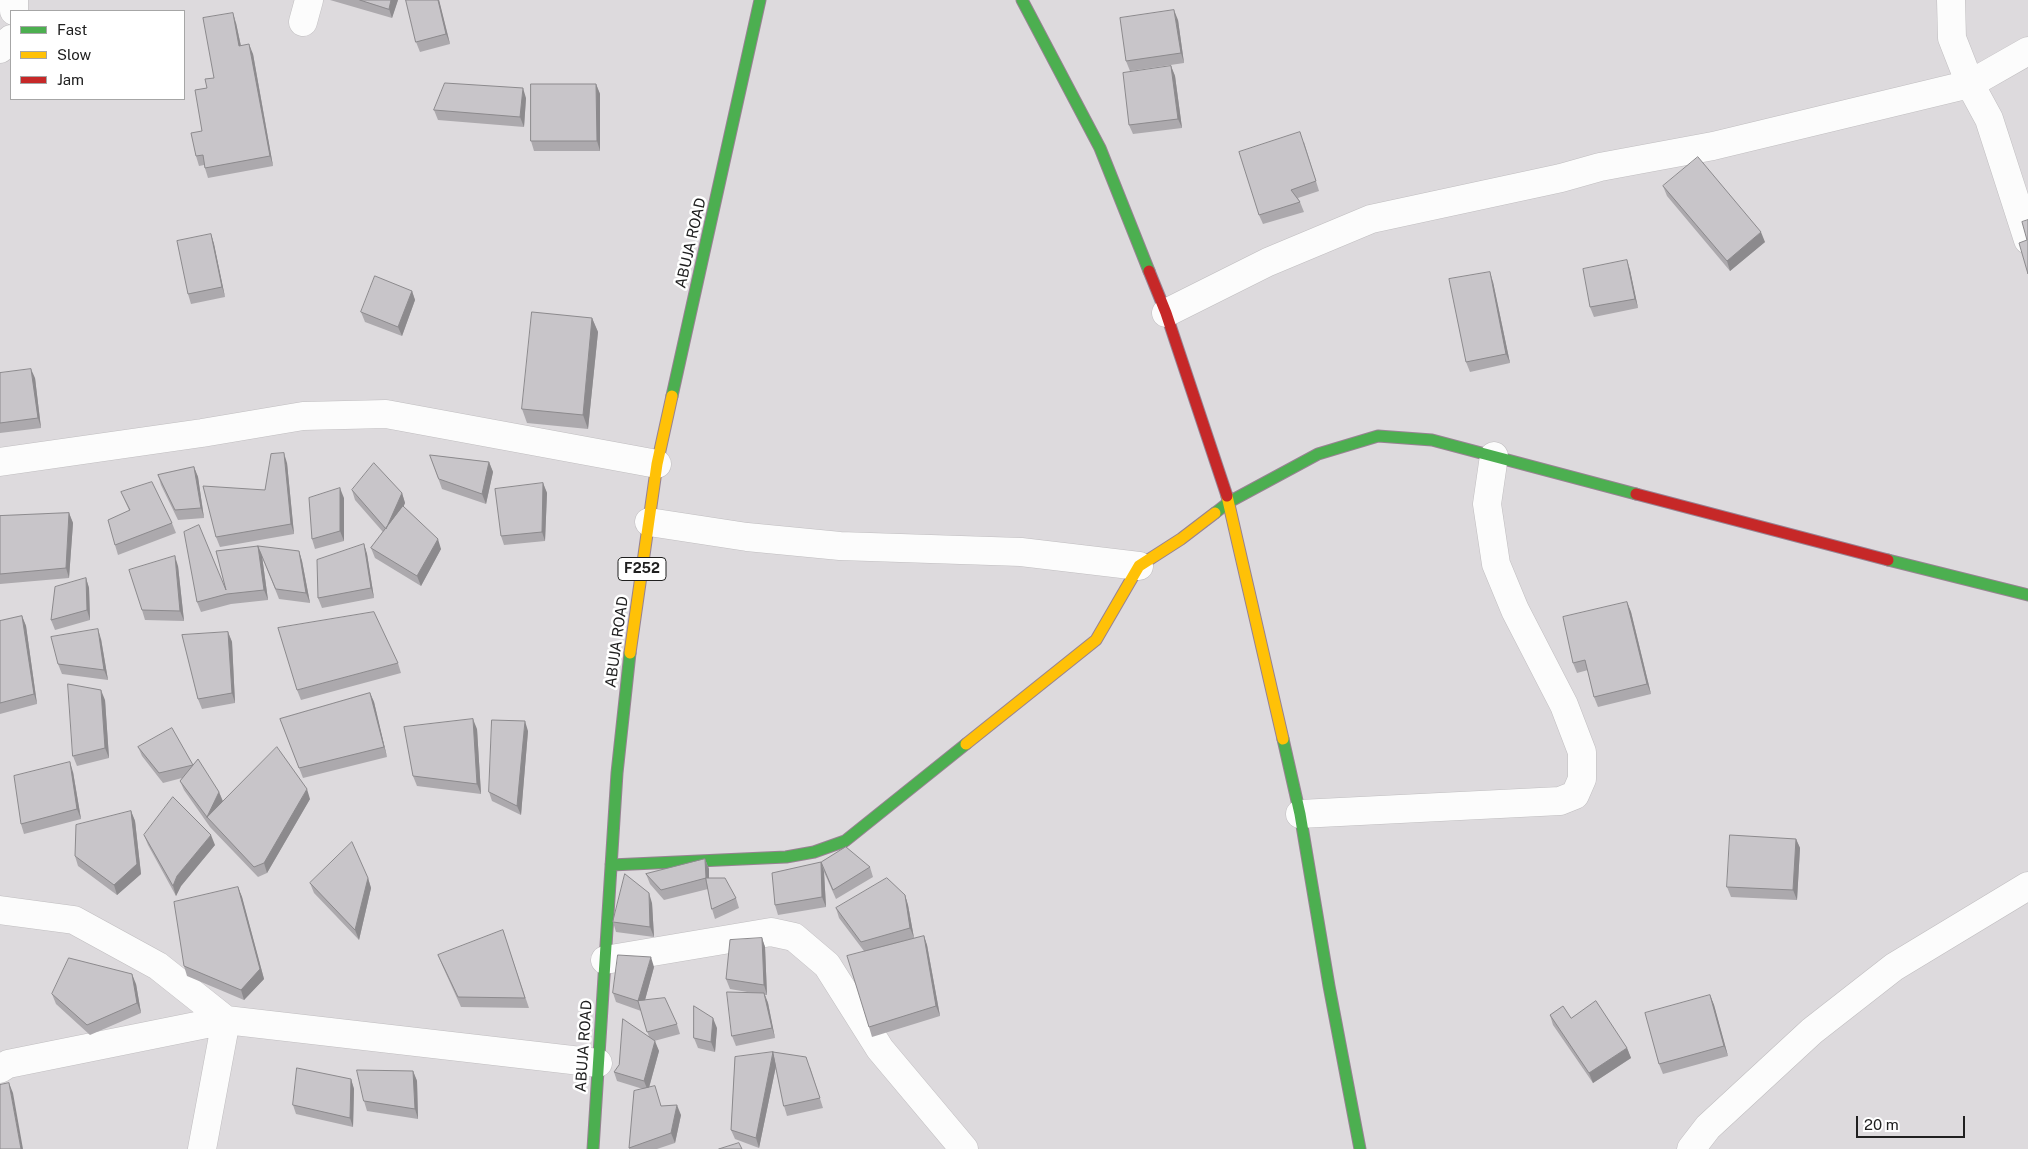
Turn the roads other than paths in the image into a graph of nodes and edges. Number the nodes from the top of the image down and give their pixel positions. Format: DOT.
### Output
graph roads {
  1 [pos="760,0"];
  2 [pos="1022,0"];
  3 [pos="1951,0"];
  4 [pos="10,39"];
  5 [pos="0,49"];
  6 [pos="2028,51"];
  7 [pos="1970,84"];
  8 [pos="2028,240"];
  9 [pos="1166,313"];
  10 [pos="1494,456"];
  11 [pos="0,462"];
  12 [pos="657,464"];
  13 [pos="1229,502"];
  14 [pos="649,522"];
  15 [pos="1139,566"];
  16 [pos="2028,595"];
  17 [pos="1300,814"];
  18 [pos="611,865"];
  19 [pos="2028,886"];
  20 [pos="0,910"];
  21 [pos="605,960"];
  22 [pos="226,1020"];
  23 [pos="598,1063"];
  24 [pos="0,1069"];
  25 [pos="202,1149"];
  26 [pos="593,1149"];
  27 [pos="964,1149"];
  28 [pos="1360,1149"];
  29 [pos="1691,1149"];
  1 -- 12 [label="street, ABUJA ROAD / F252"];
  2 -- 9 [label="street"];
  3 -- 7 [label="street"];
  4 -- 5 [label="street"];
  6 -- 7 [label="street"];
  7 -- 8 [label="street"];
  7 -- 9 [label="street"];
  9 -- 13 [label="street"];
  10 -- 13 [label="street"];
  10 -- 16 [label="street"];
  10 -- 17 [label="street"];
  11 -- 12 [label="street"];
  12 -- 14 [label="street, ABUJA ROAD / F252"];
  13 -- 15 [label="street"];
  13 -- 17 [label="street"];
  14 -- 15 [label="street"];
  14 -- 18 [label="street, ABUJA ROAD / F252"];
  15 -- 18 [label="street"];
  17 -- 28 [label="street"];
  18 -- 21 [label="street, ABUJA ROAD / F252"];
  19 -- 29 [label="street"];
  20 -- 22 [label="street"];
  21 -- 23 [label="street, ABUJA ROAD / F252"];
  21 -- 27 [label="street"];
  22 -- 23 [label="street"];
  22 -- 24 [label="street"];
  22 -- 25 [label="street"];
  23 -- 26 [label="street, ABUJA ROAD / F252"];
}
